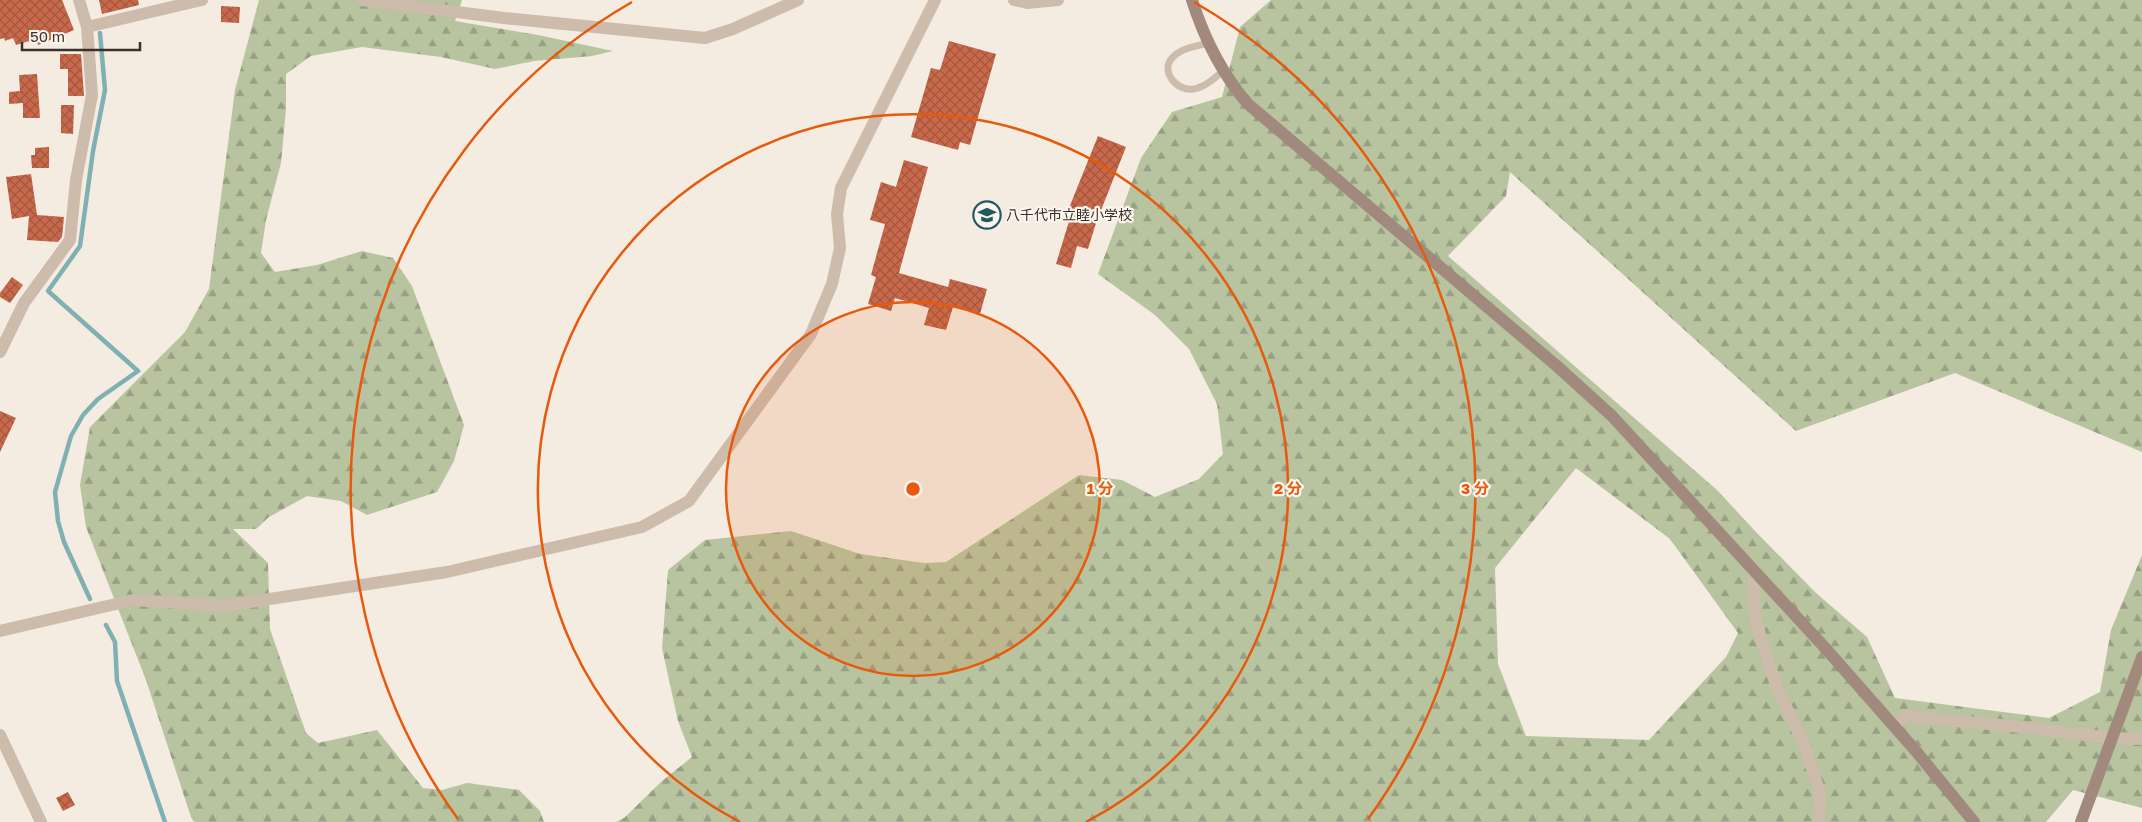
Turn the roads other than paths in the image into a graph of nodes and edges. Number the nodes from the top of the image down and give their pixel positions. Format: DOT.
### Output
graph roads {
  1 [pos="79,0"];
  2 [pos="202,0"];
  3 [pos="363,0"];
  4 [pos="798,0"];
  5 [pos="935,0"];
  6 [pos="1014,0"];
  7 [pos="1058,0"];
  8 [pos="1192,0"];
  9 [pos="87,27"];
  10 [pos="1209,44"];
  11 [pos="1223,71"];
  12 [pos="0,352"];
  13 [pos="1753,568"];
  14 [pos="0,631"];
  15 [pos="2142,657"];
  16 [pos="1893,726"];
  17 [pos="0,735"];
  18 [pos="2112,738"];
  19 [pos="2142,739"];
  20 [pos="41,822"];
  21 [pos="1819,822"];
  22 [pos="1974,822"];
  23 [pos="2081,822"];
  1 -- 9 [label="street"];
  2 -- 9 [label="street"];
  3 -- 4 [label="street"];
  5 -- 14 [label="street"];
  6 -- 7 [label="street"];
  8 -- 10 [label="street"];
  9 -- 12 [label="street"];
  10 -- 11 [label="street"];
  10 -- 11 [label="lane"];
  11 -- 13 [label="street"];
  13 -- 16 [label="street"];
  13 -- 21 [label="street"];
  15 -- 18 [label="street"];
  16 -- 18 [label="street"];
  16 -- 22 [label="street"];
  17 -- 20 [label="street"];
  18 -- 19 [label="street"];
  18 -- 23 [label="street"];
}
